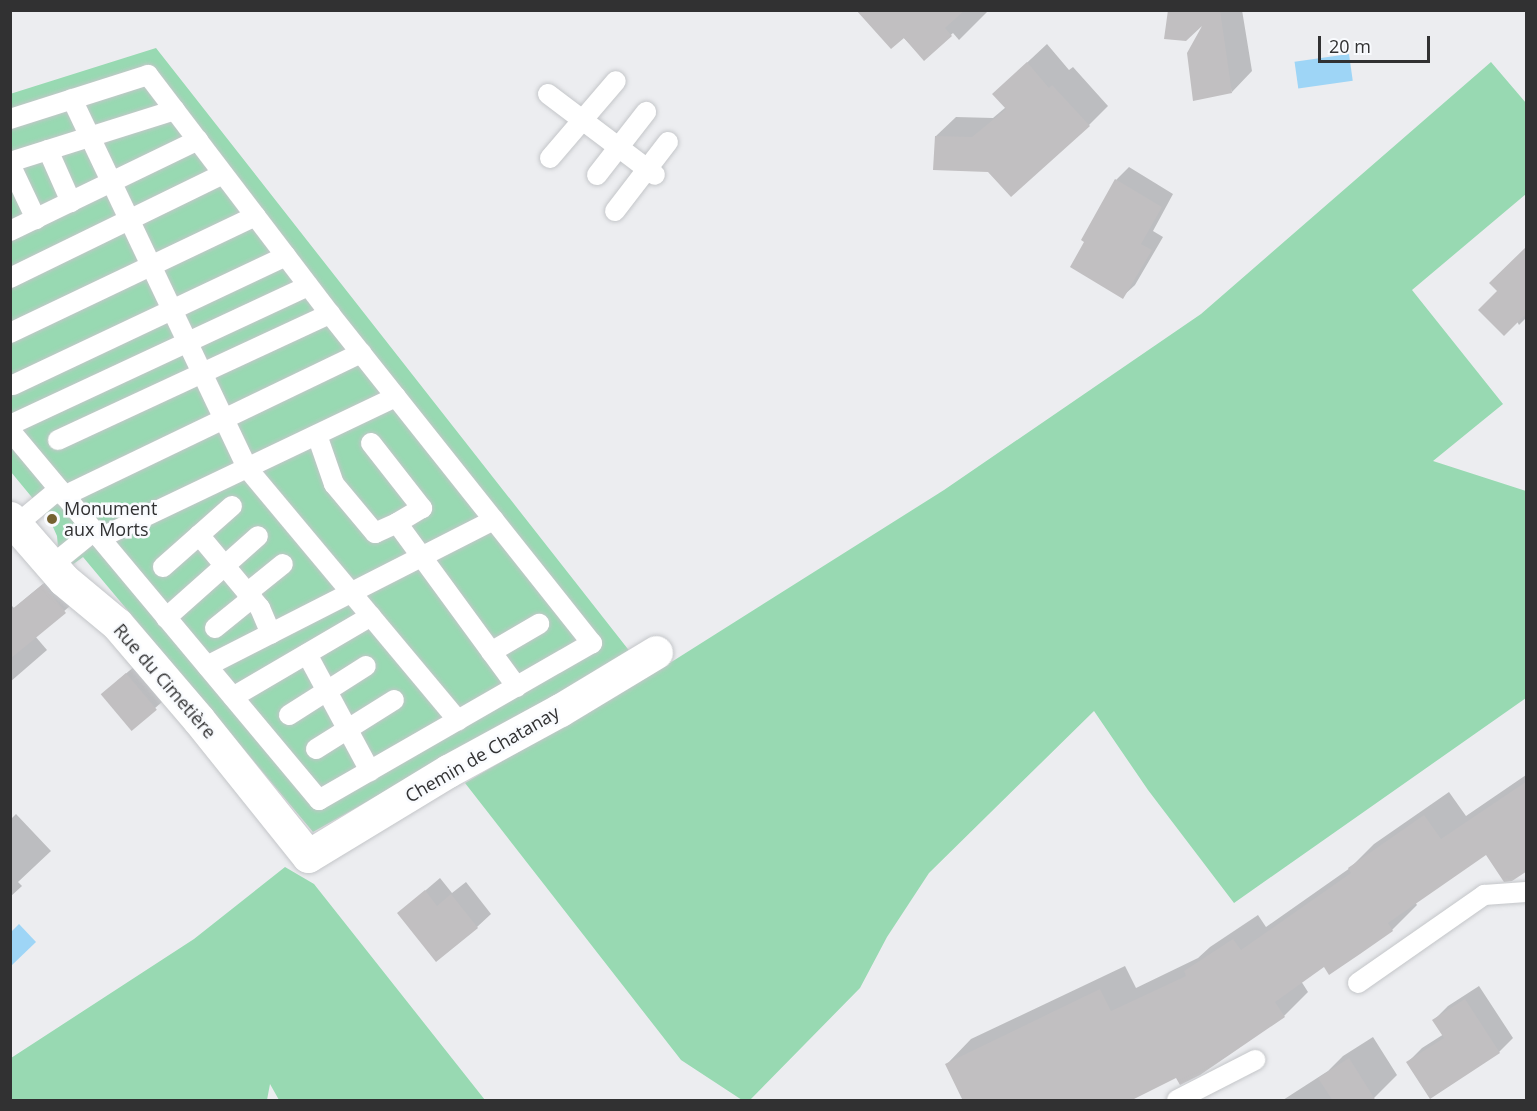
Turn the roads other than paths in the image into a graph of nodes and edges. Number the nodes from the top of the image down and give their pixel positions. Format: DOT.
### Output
graph roads {
  1 [pos="616,81"];
  2 [pos="548,94"];
  3 [pos="72,99"];
  4 [pos="175,110"];
  5 [pos="646,112"];
  6 [pos="10,119"];
  7 [pos="582,120"];
  8 [pos="90,137"];
  9 [pos="198,140"];
  10 [pos="668,142"];
  11 [pos="618,148"];
  12 [pos="48,150"];
  13 [pos="550,158"];
  14 [pos="10,163"];
  15 [pos="651,172"];
  16 [pos="223,174"];
  17 [pos="597,176"];
  18 [pos="112,182"];
  19 [pos="71,202"];
  20 [pos="615,211"];
  21 [pos="255,216"];
  22 [pos="36,219"];
  23 [pos="130,220"];
  24 [pos="10,231"];
  25 [pos="286,256"];
  26 [pos="151,266"];
  27 [pos="10,278"];
  28 [pos="308,286"];
  29 [pos="172,310"];
  30 [pos="330,314"];
  31 [pos="10,333"];
  32 [pos="188,342"];
  33 [pos="362,353"];
  34 [pos="202,373"];
  35 [pos="13,385"];
  36 [pos="396,397"];
  37 [pos="224,419"];
  38 [pos="10,425"];
  39 [pos="10,431"];
  40 [pos="317,435"];
  41 [pos="58,440"];
  42 [pos="371,443"];
  43 [pos="247,468"];
  44 [pos="62,492"];
  45 [pos="232,506"];
  46 [pos="494,520"];
  47 [pos="397,523"];
  48 [pos="14,526"];
  49 [pos="97,534"];
  50 [pos="199,535"];
  51 [pos="258,536"];
  52 [pos="421,558"];
  53 [pos="283,564"];
  54 [pos="51,566"];
  55 [pos="225,566"];
  56 [pos="164,567"];
  57 [pos="351,593"];
  58 [pos="250,596"];
  59 [pos="371,616"];
  60 [pos="166,618"];
  61 [pos="539,624"];
  62 [pos="215,628"];
  63 [pos="272,633"];
  64 [pos="490,652"];
  65 [pos="656,652"];
  66 [pos="307,654"];
  67 [pos="207,666"];
  68 [pos="366,666"];
  69 [pos="517,687"];
  70 [pos="327,691"];
  71 [pos="233,697"];
  72 [pos="394,699"];
  73 [pos="289,715"];
  74 [pos="458,720"];
  75 [pos="348,729"];
  76 [pos="316,749"];
  77 [pos="370,771"];
  78 [pos="308,856"];
  79 [pos="1527,892"];
  80 [pos="1358,983"];
  81 [pos="1255,1060"];
  82 [pos="1177,1101"];
  1 -- 7 [label="lane"];
  2 -- 7 [label="lane"];
  3 -- 4 [label="lane"];
  3 -- 6 [label="lane"];
  3 -- 8 [label="lane"];
  4 -- 8 [label="lane"];
  4 -- 9 [label="lane"];
  5 -- 11 [label="lane"];
  7 -- 11 [label="lane"];
  7 -- 13 [label="lane"];
  8 -- 12 [label="lane"];
  8 -- 18 [label="lane"];
  9 -- 16 [label="lane"];
  9 -- 18 [label="lane"];
  10 -- 15 [label="lane"];
  11 -- 15 [label="lane"];
  11 -- 17 [label="lane"];
  12 -- 14 [label="lane"];
  12 -- 19 [label="lane"];
  14 -- 22 [label="lane"];
  15 -- 20 [label="lane"];
  16 -- 21 [label="lane"];
  16 -- 23 [label="lane"];
  18 -- 19 [label="lane"];
  18 -- 23 [label="lane"];
  19 -- 22 [label="lane"];
  21 -- 25 [label="lane"];
  21 -- 26 [label="lane"];
  22 -- 24 [label="lane"];
  23 -- 26 [label="lane"];
  23 -- 27 [label="lane"];
  25 -- 28 [label="lane"];
  25 -- 29 [label="lane"];
  26 -- 29 [label="lane"];
  26 -- 31 [label="lane"];
  28 -- 30 [label="lane"];
  28 -- 32 [label="lane"];
  29 -- 32 [label="lane"];
  29 -- 35 [label="lane"];
  30 -- 33 [label="lane"];
  30 -- 34 [label="lane"];
  32 -- 34 [label="lane"];
  32 -- 38 [label="lane"];
  33 -- 36 [label="lane"];
  33 -- 37 [label="lane"];
  34 -- 37 [label="lane"];
  34 -- 41 [label="lane"];
  36 -- 40 [label="lane"];
  36 -- 46 [label="lane"];
  37 -- 43 [label="lane"];
  37 -- 44 [label="lane"];
  39 -- 44 [label="lane"];
  40 -- 43 [label="lane"];
  40 -- 47 [label="lane"];
  42 -- 47 [label="lane"];
  43 -- 49 [label="lane"];
  43 -- 57 [label="lane"];
  44 -- 48 [label="lane"];
  44 -- 49 [label="lane"];
  45 -- 50 [label="lane"];
  46 -- 52 [label="lane"];
  46 -- 69 [label="lane"];
  47 -- 52 [label="lane"];
  48 -- 54 [label="street, Rue du Cimetière"];
  49 -- 54 [label="lane"];
  49 -- 60 [label="lane"];
  50 -- 55 [label="lane"];
  50 -- 56 [label="lane"];
  51 -- 55 [label="lane"];
  52 -- 57 [label="lane"];
  52 -- 64 [label="lane"];
  53 -- 58 [label="lane"];
  54 -- 78 [label="street, Rue du Cimetière"];
  55 -- 58 [label="lane"];
  55 -- 60 [label="lane"];
  57 -- 59 [label="lane"];
  57 -- 63 [label="lane"];
  58 -- 62 [label="lane"];
  58 -- 63 [label="lane"];
  59 -- 66 [label="lane"];
  59 -- 74 [label="lane"];
  60 -- 67 [label="lane"];
  61 -- 64 [label="lane"];
  63 -- 67 [label="lane"];
  64 -- 69 [label="lane"];
  65 -- 78 [label="street, Chemin de Chatanay"];
  66 -- 70 [label="lane"];
  66 -- 71 [label="lane"];
  67 -- 71 [label="lane"];
  68 -- 70 [label="lane"];
  69 -- 74 [label="lane"];
  70 -- 73 [label="lane"];
  70 -- 75 [label="lane"];
  71 -- 77 [label="lane"];
  72 -- 75 [label="lane"];
  74 -- 77 [label="lane"];
  75 -- 76 [label="lane"];
  75 -- 77 [label="lane"];
  79 -- 80 [label="lane"];
  81 -- 82 [label="lane"];
}
